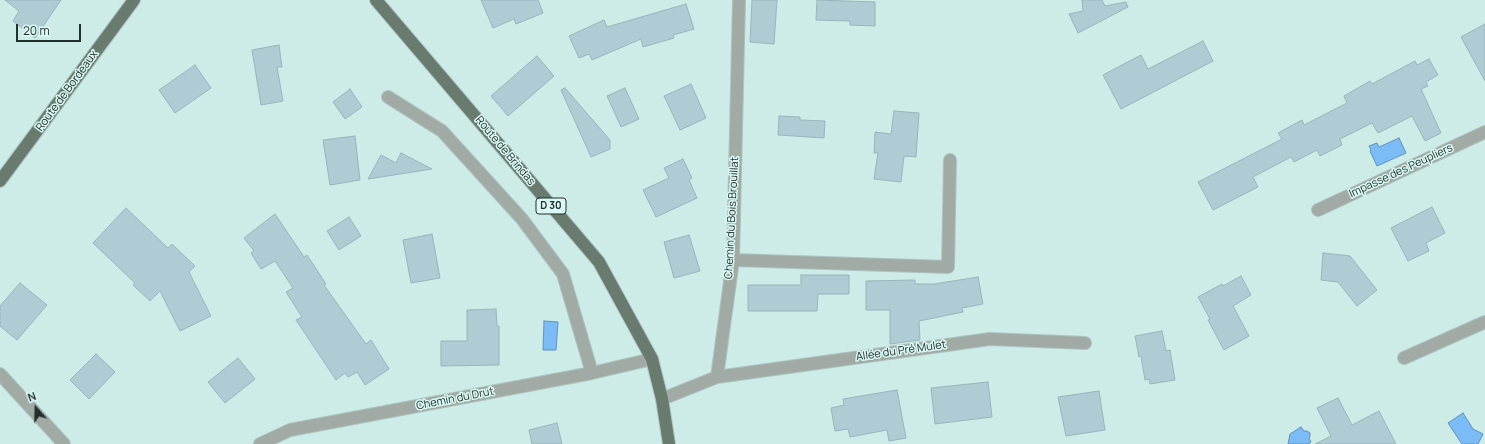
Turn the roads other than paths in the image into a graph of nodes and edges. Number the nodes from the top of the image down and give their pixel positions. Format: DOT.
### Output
graph roads {
  1 [pos="134,0"];
  2 [pos="376,0"];
  3 [pos="739,0"];
  4 [pos="388,97"];
  5 [pos="1485,132"];
  6 [pos="950,160"];
  7 [pos="0,181"];
  8 [pos="1318,210"];
  9 [pos="732,260"];
  10 [pos="1485,322"];
  11 [pos="1085,343"];
  12 [pos="1404,358"];
  13 [pos="652,360"];
  14 [pos="592,373"];
  15 [pos="0,374"];
  16 [pos="717,377"];
  17 [pos="662,399"];
  18 [pos="64,444"];
  19 [pos="260,444"];
  20 [pos="669,444"];
  1 -- 7 [label="main road, Route de Bordeaux"];
  2 -- 13 [label="main road, Route de Brindas / D 30"];
  3 -- 9 [label="street, Chemin du Bois Brouillat"];
  4 -- 14 [label="street"];
  5 -- 8 [label="street, Impasse des Peupliers"];
  6 -- 9 [label="street"];
  9 -- 16 [label="street, Chemin du Bois Brouillat"];
  10 -- 12 [label="street"];
  11 -- 16 [label="street, Allée du Pré Mulet"];
  13 -- 14 [label="street, Chemin du Drut"];
  13 -- 17 [label="main road, Route de Brindas / D 30"];
  14 -- 19 [label="street, Chemin du Drut"];
  15 -- 18 [label="street"];
  16 -- 17 [label="street"];
  17 -- 20 [label="main road, Route de Brindas / D 30"];
}
